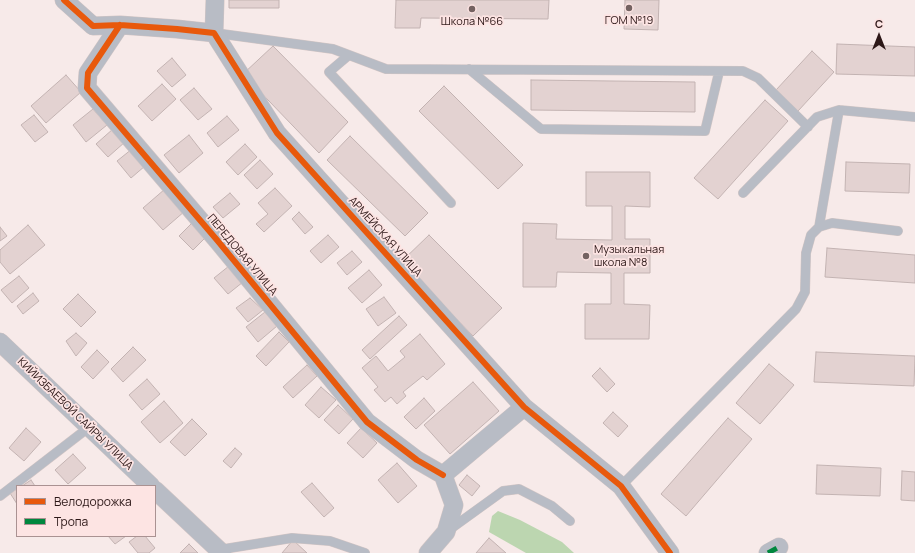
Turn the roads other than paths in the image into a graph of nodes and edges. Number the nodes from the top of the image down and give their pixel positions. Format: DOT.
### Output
graph roads {
  1 [pos="64,0"];
  2 [pos="215,0"];
  3 [pos="120,25"];
  4 [pos="214,33"];
  5 [pos="349,55"];
  6 [pos="469,69"];
  7 [pos="719,72"];
  8 [pos="839,110"];
  9 [pos="915,117"];
  10 [pos="808,127"];
  11 [pos="743,193"];
  12 [pos="451,203"];
  13 [pos="819,227"];
  14 [pos="898,231"];
  15 [pos="0,342"];
  16 [pos="524,407"];
  17 [pos="88,428"];
  18 [pos="443,475"];
  19 [pos="150,485"];
  20 [pos="621,486"];
  21 [pos="156,491"];
  22 [pos="0,496"];
  23 [pos="570,521"];
  24 [pos="446,532"];
  25 [pos="663,550"];
  26 [pos="220,551"];
  27 [pos="365,553"];
  28 [pos="428,553"];
  1 -- 3 [label="street"];
  2 -- 4 [label="street"];
  3 -- 4 [label="street"];
  3 -- 18 [label="street, ПЕРЕДОВАЯ УЛИЦА"];
  4 -- 5 [label="lane"];
  4 -- 16 [label="street, АРМЕЙСКАЯ УЛИЦА"];
  5 -- 6 [label="lane"];
  5 -- 12 [label="lane"];
  6 -- 7 [label="lane"];
  6 -- 7 [label="lane"];
  7 -- 10 [label="lane"];
  8 -- 9 [label="lane"];
  8 -- 10 [label="lane"];
  8 -- 13 [label="lane"];
  10 -- 11 [label="lane"];
  13 -- 14 [label="lane"];
  13 -- 20 [label="lane"];
  15 -- 17 [label="street, КИЙИЗБАЕВОЙ САЙРЫ УЛИЦА"];
  16 -- 18 [label="street"];
  16 -- 20 [label="street, АРМЕЙСКАЯ УЛИЦА"];
  17 -- 19 [label="street, КИЙИЗБАЕВОЙ САЙРЫ УЛИЦА"];
  17 -- 22 [label="lane"];
  18 -- 24 [label="street"];
  20 -- 25 [label="street, АРМЕЙСКАЯ УЛИЦА"];
  21 -- 26 [label="street"];
  23 -- 24 [label="lane"];
  24 -- 28 [label="street"];
  26 -- 27 [label="lane"];
}
